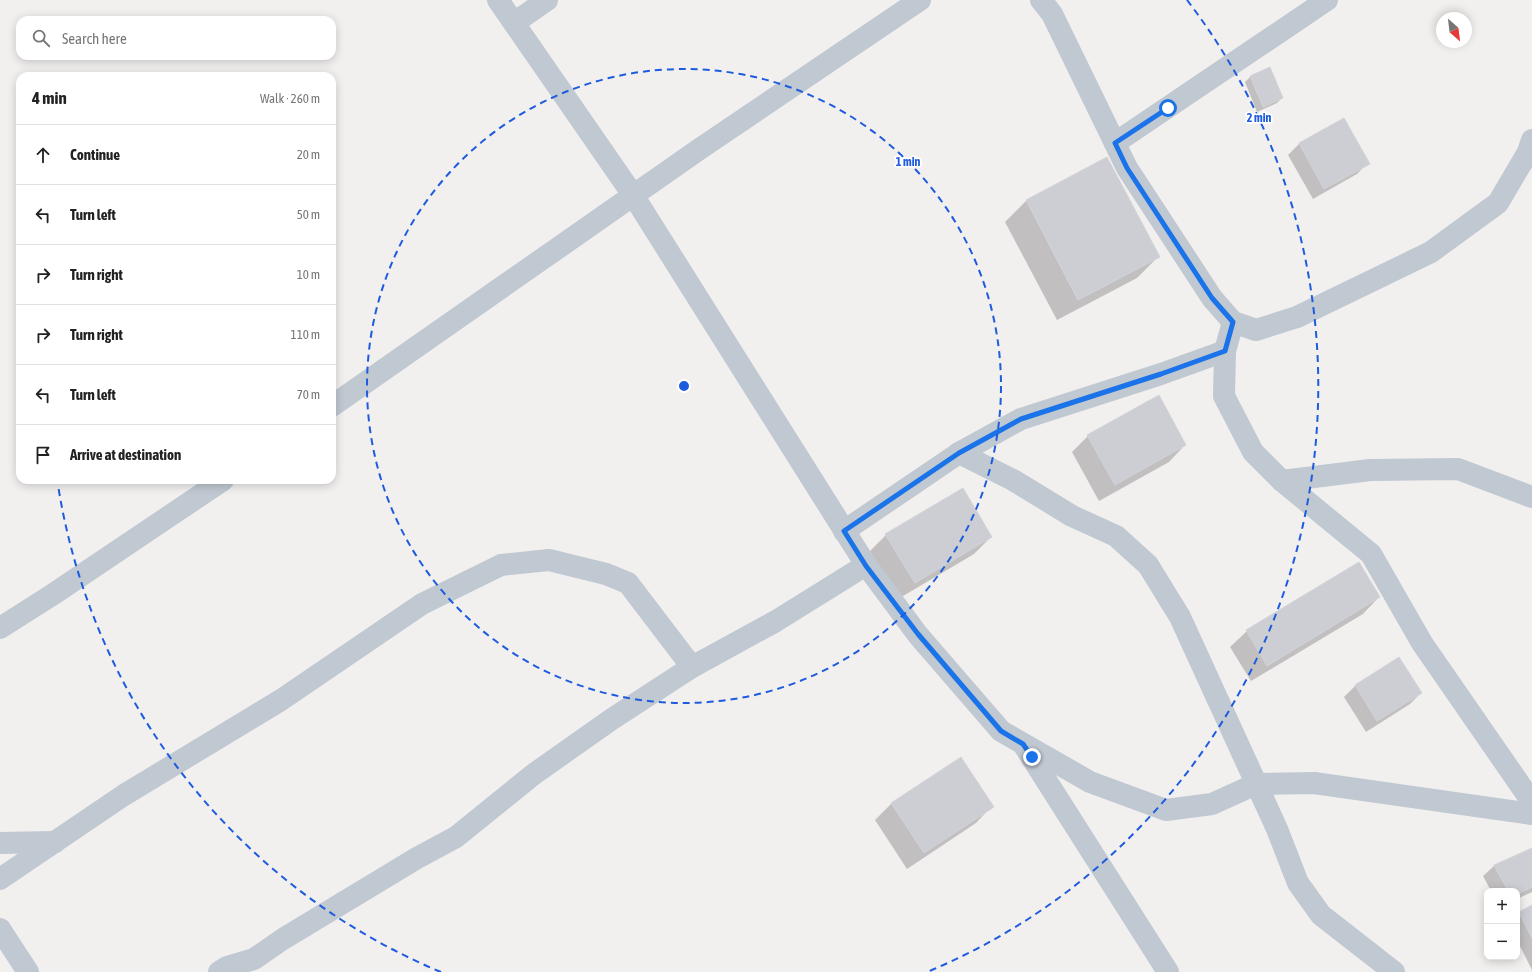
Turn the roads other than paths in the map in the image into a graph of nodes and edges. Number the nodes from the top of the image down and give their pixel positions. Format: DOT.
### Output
graph roads {
  1 [pos="498,0"];
  2 [pos="547,0"];
  3 [pos="920,0"];
  4 [pos="1040,0"];
  5 [pos="1327,0"];
  6 [pos="514,23"];
  7 [pos="1532,140"];
  8 [pos="1115,143"];
  9 [pos="633,196"];
  10 [pos="1233,322"];
  11 [pos="1225,351"];
  12 [pos="336,403"];
  13 [pos="959,453"];
  14 [pos="1282,481"];
  15 [pos="217,484"];
  16 [pos="1532,497"];
  17 [pos="844,531"];
  18 [pos="866,566"];
  19 [pos="0,628"];
  20 [pos="692,667"];
  21 [pos="1023,744"];
  22 [pos="1256,784"];
  23 [pos="1532,802"];
  24 [pos="1532,814"];
  25 [pos="55,842"];
  26 [pos="0,843"];
  27 [pos="0,879"];
  28 [pos="0,929"];
  29 [pos="28,972"];
  30 [pos="219,972"];
  31 [pos="1168,972"];
  32 [pos="1394,972"];
  1 -- 6 [label="street"];
  2 -- 6 [label="street"];
  3 -- 9 [label="street"];
  4 -- 8 [label="street"];
  5 -- 8 [label="street"];
  6 -- 9 [label="street"];
  7 -- 10 [label="street"];
  8 -- 10 [label="street"];
  9 -- 12 [label="street"];
  9 -- 17 [label="street"];
  10 -- 11 [label="street"];
  11 -- 13 [label="street"];
  11 -- 14 [label="street"];
  13 -- 17 [label="street"];
  13 -- 22 [label="street"];
  14 -- 16 [label="street"];
  14 -- 23 [label="street"];
  15 -- 19 [label="street"];
  17 -- 18 [label="street"];
  18 -- 20 [label="street"];
  18 -- 21 [label="street"];
  20 -- 25 [label="street"];
  20 -- 30 [label="street"];
  21 -- 22 [label="street"];
  21 -- 31 [label="street"];
  22 -- 24 [label="street"];
  22 -- 32 [label="street"];
  25 -- 26 [label="street"];
  25 -- 27 [label="street"];
  28 -- 29 [label="street"];
}
